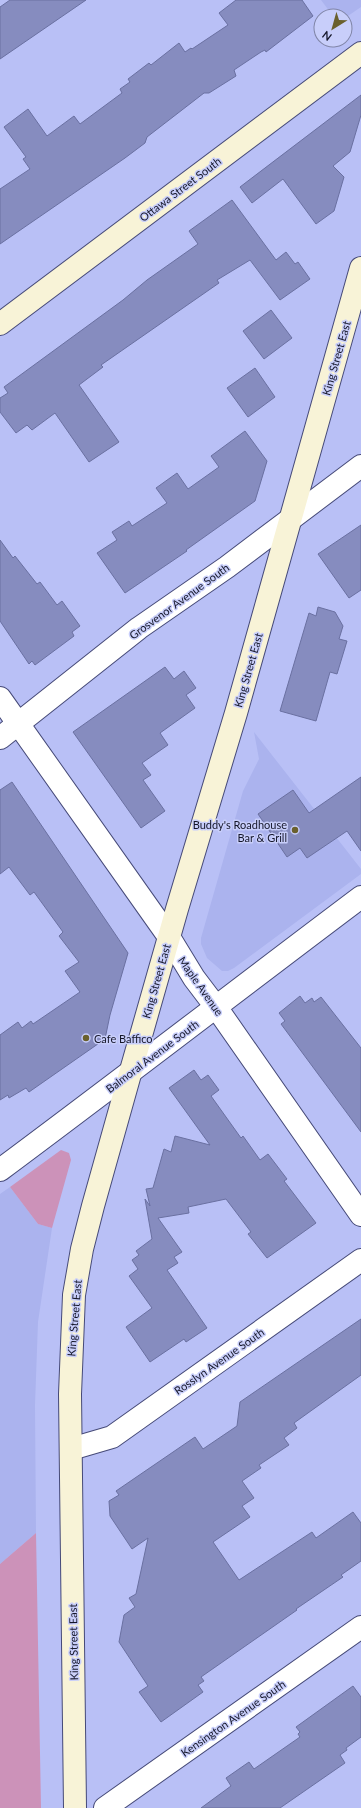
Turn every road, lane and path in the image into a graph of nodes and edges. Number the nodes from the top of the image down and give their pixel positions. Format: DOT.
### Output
graph roads {
  1 [pos="361,53"];
  2 [pos="361,268"];
  3 [pos="0,324"];
  4 [pos="361,466"];
  5 [pos="292,518"];
  6 [pos="0,698"];
  7 [pos="18,725"];
  8 [pos="0,738"];
  9 [pos="361,897"];
  10 [pos="169,937"];
  11 [pos="216,1007"];
  12 [pos="130,1074"];
  13 [pos="0,1170"];
  14 [pos="361,1215"];
  15 [pos="361,1260"];
  16 [pos="71,1449"];
  17 [pos="361,1627"];
  18 [pos="75,1808"];
  19 [pos="105,1808"];
  1 -- 3 [label="main road, Ottawa Street South"];
  2 -- 5 [label="main road, King Street East"];
  4 -- 5 [label="street, Grosvenor Avenue South"];
  5 -- 7 [label="street, Grosvenor Avenue South"];
  5 -- 10 [label="main road, King Street East"];
  6 -- 7 [label="street, Maple Avenue"];
  7 -- 8 [label="street, Grosvenor Avenue South"];
  7 -- 10 [label="street, Maple Avenue"];
  9 -- 11 [label="street, Balmoral Avenue South"];
  10 -- 11 [label="street, Maple Avenue"];
  10 -- 12 [label="main road, King Street East"];
  11 -- 12 [label="street, Balmoral Avenue South"];
  11 -- 14 [label="street, Maple Avenue"];
  12 -- 13 [label="street, Balmoral Avenue South"];
  12 -- 16 [label="main road, King Street East"];
  15 -- 16 [label="street, Rosslyn Avenue South"];
  16 -- 18 [label="main road, King Street East"];
  17 -- 19 [label="street, Kensington Avenue South"];
}
